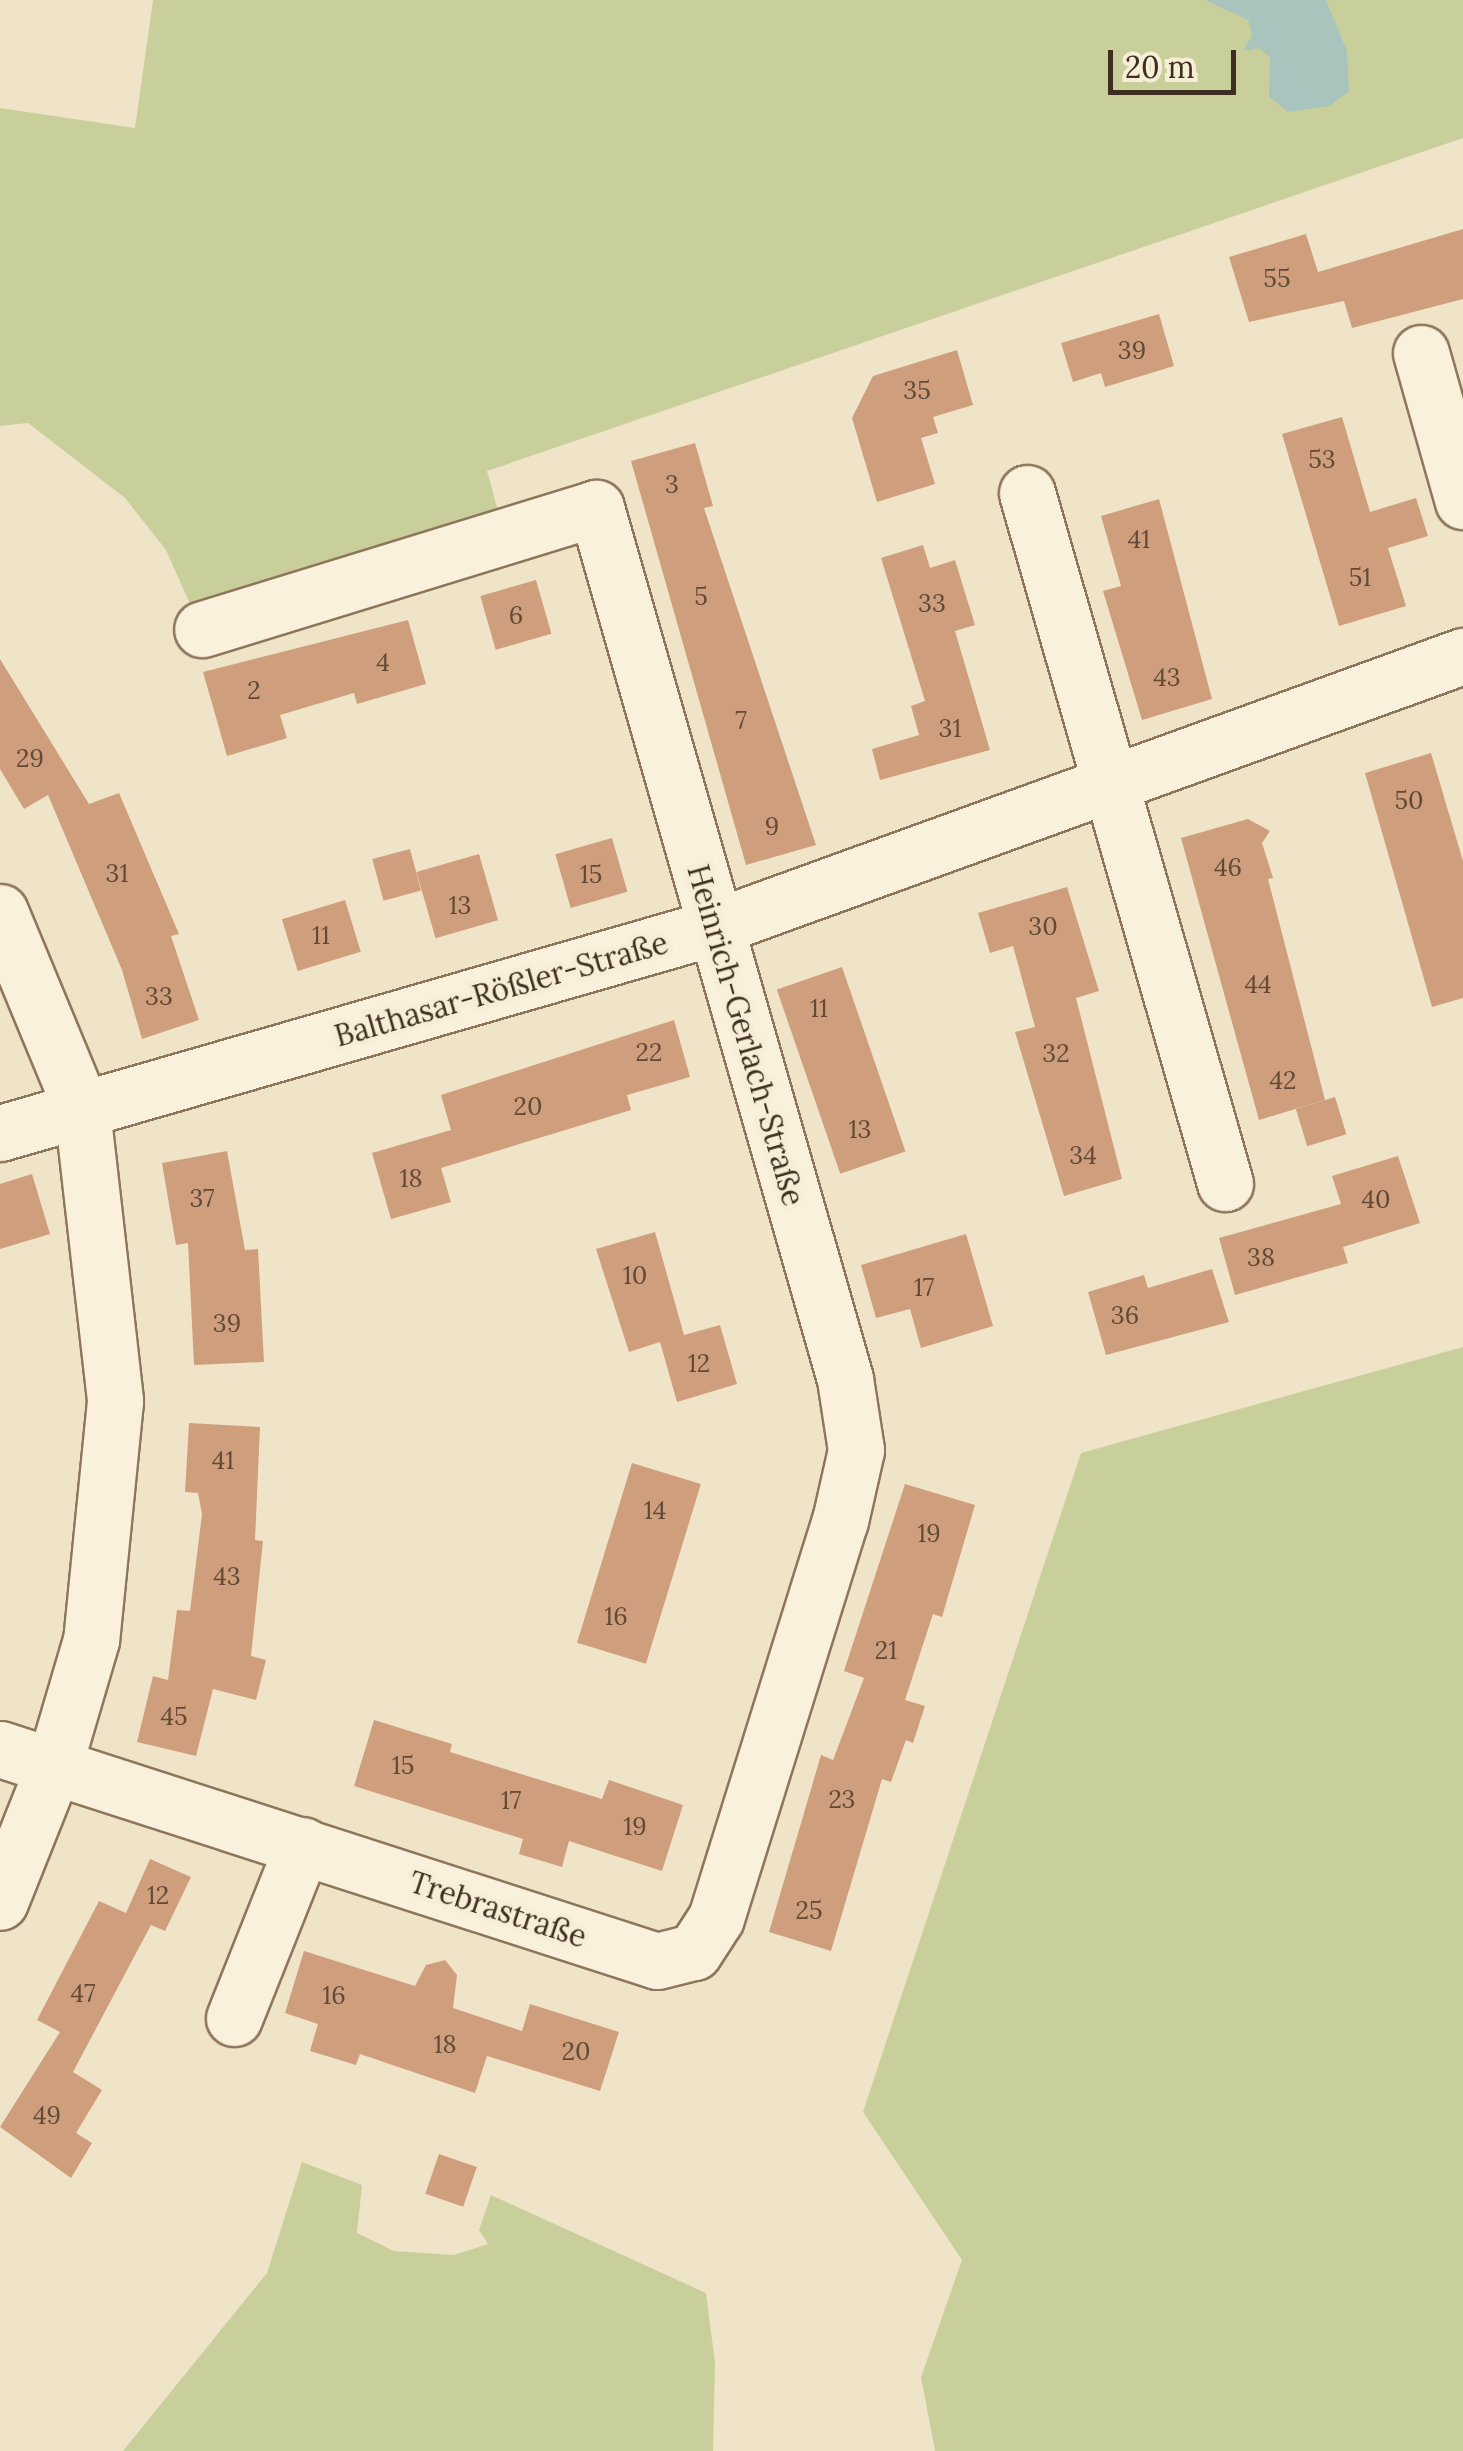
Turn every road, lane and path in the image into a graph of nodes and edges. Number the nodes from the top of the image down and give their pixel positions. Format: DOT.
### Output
graph roads {
  1 [pos="1421,353"];
  2 [pos="1028,493"];
  3 [pos="1463,502"];
  4 [pos="202,628"];
  5 [pos="1463,656"];
  6 [pos="1110,786"];
  7 [pos="0,912"];
  8 [pos="715,927"];
  9 [pos="82,1110"];
  10 [pos="0,1133"];
  11 [pos="1225,1183"];
  12 [pos="0,1749"];
  13 [pos="54,1766"];
  14 [pos="303,1845"];
  15 [pos="0,1902"];
  16 [pos="694,1952"];
  17 [pos="234,2018"];
  1 -- 3 [label="street"];
  2 -- 6 [label="street"];
  4 -- 8 [label="street, Heinrich-Gerlach-Straße"];
  5 -- 6 [label="street, Balthasar-Rößler-Straße"];
  6 -- 8 [label="street, Balthasar-Rößler-Straße"];
  6 -- 11 [label="street"];
  7 -- 9 [label="street"];
  8 -- 9 [label="street, Balthasar-Rößler-Straße"];
  8 -- 16 [label="street, Heinrich-Gerlach-Straße"];
  9 -- 10 [label="street, Balthasar-Rößler-Straße"];
  9 -- 13 [label="street"];
  12 -- 13 [label="street, Trebrastraße"];
  13 -- 14 [label="street, Trebrastraße"];
  13 -- 15 [label="street"];
  14 -- 16 [label="street, Trebrastraße"];
  14 -- 17 [label="street"];
}
